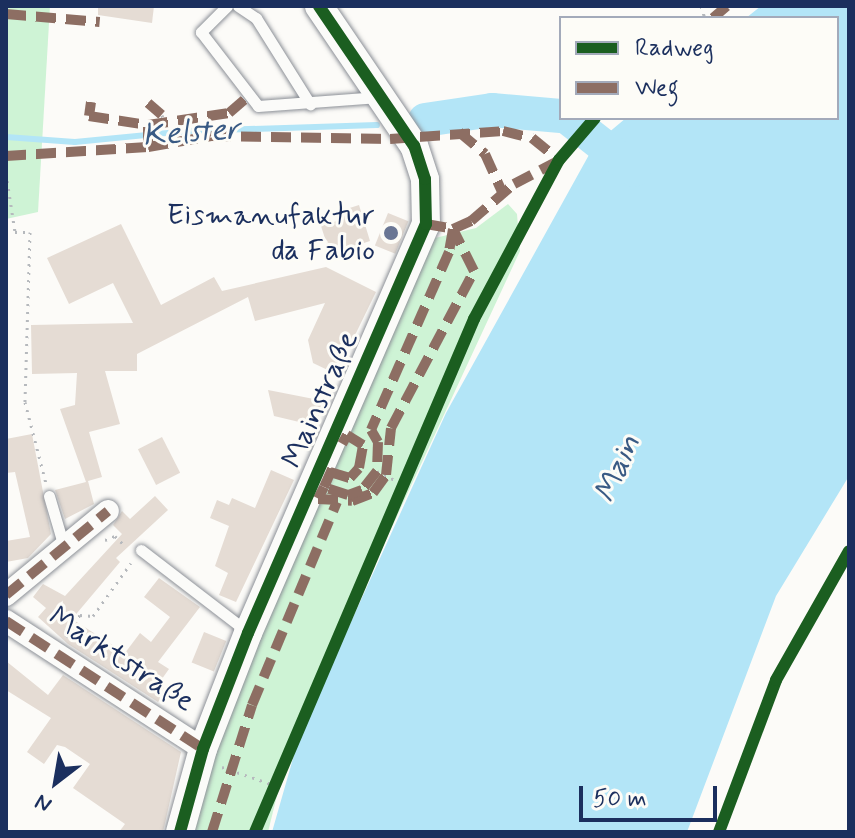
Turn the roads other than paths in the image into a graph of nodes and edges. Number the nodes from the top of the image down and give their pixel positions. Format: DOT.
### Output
graph roads {
  1 [pos="227,6"];
  2 [pos="238,6"];
  3 [pos="319,6"];
  4 [pos="379,97"];
  5 [pos="310,104"];
  6 [pos="49,496"];
  7 [pos="101,518"];
  8 [pos="64,548"];
  9 [pos="141,550"];
  10 [pos="6,595"];
  11 [pos="6,621"];
  12 [pos="248,633"];
  13 [pos="203,749"];
  14 [pos="180,832"];
  1 -- 5 [label="lane"];
  2 -- 5 [label="lane"];
  3 -- 4 [label="street, Mainstraße"];
  4 -- 5 [label="lane"];
  4 -- 12 [label="street, Mainstraße"];
  6 -- 8 [label="lane"];
  7 -- 8 [label="street"];
  8 -- 10 [label="street"];
  9 -- 12 [label="lane"];
  11 -- 13 [label="street, Marktstraße"];
  12 -- 13 [label="street, Mainstraße"];
  13 -- 14 [label="street, Mainstraße"];
}
